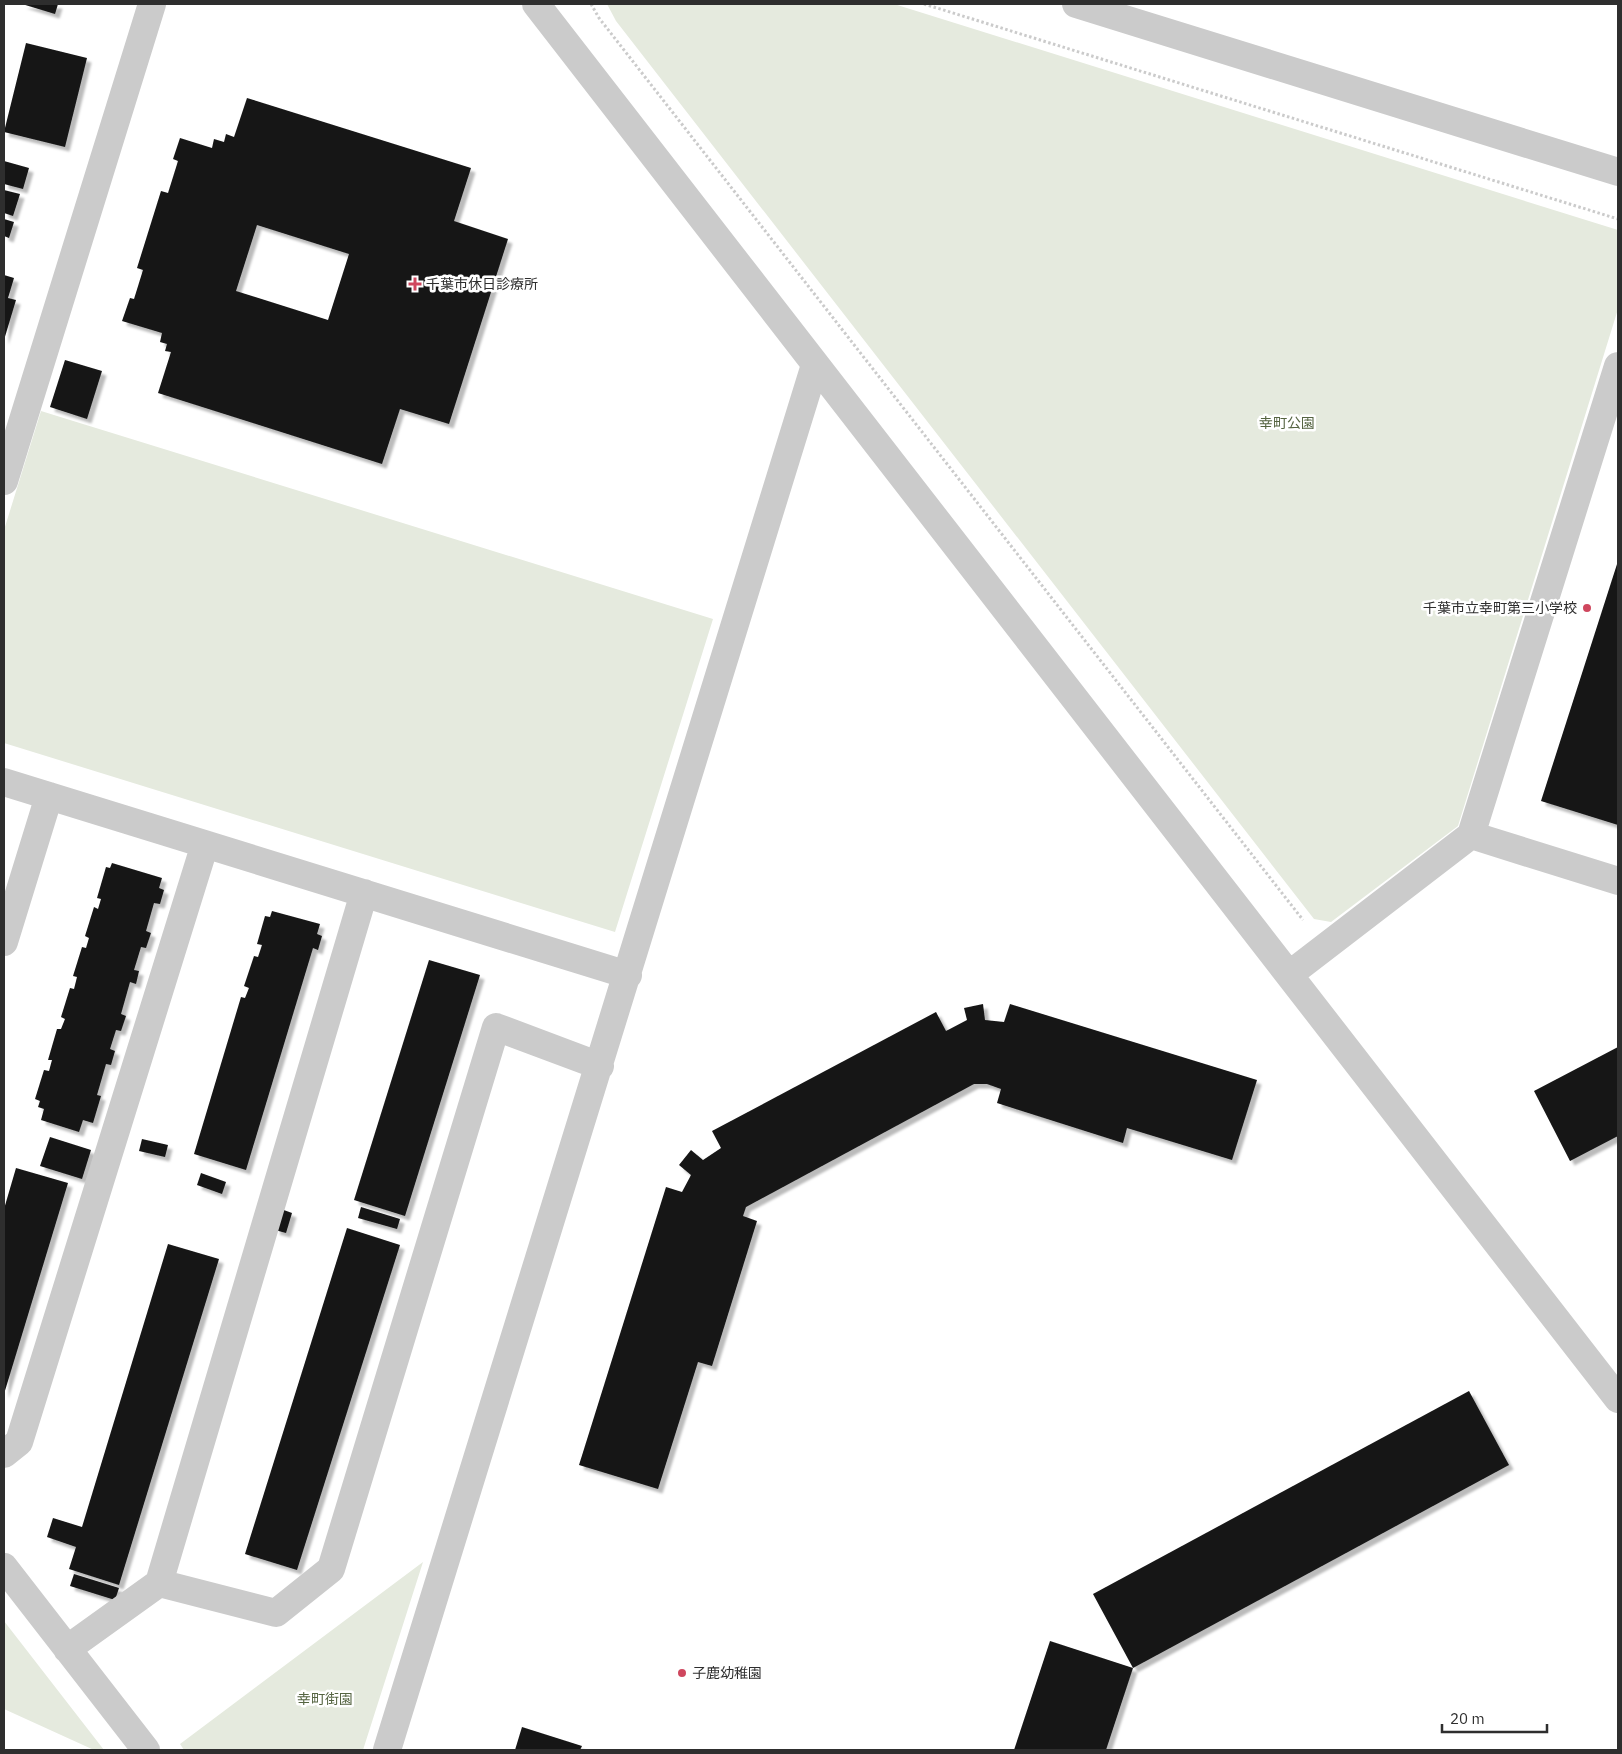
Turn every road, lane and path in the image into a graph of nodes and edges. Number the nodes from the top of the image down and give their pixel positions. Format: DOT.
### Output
graph roads {
  1 [pos="152,4"];
  2 [pos="536,4"];
  3 [pos="592,4"];
  4 [pos="924,4"];
  5 [pos="1076,4"];
  6 [pos="1618,172"];
  7 [pos="1618,219"];
  8 [pos="815,365"];
  9 [pos="1618,366"];
  10 [pos="4,481"];
  11 [pos="4,782"];
  12 [pos="49,796"];
  13 [pos="1471,835"];
  14 [pos="205,844"];
  15 [pos="1618,881"];
  16 [pos="364,893"];
  17 [pos="1303,920"];
  18 [pos="4,942"];
  19 [pos="1290,974"];
  20 [pos="628,975"];
  21 [pos="600,1066"];
  22 [pos="1618,1399"];
  23 [pos="4,1454"];
  24 [pos="4,1567"];
  25 [pos="159,1582"];
  26 [pos="67,1649"];
  27 [pos="146,1750"];
  28 [pos="387,1750"];
  1 -- 10 [label="street"];
  2 -- 8 [label="street"];
  3 -- 17 [label="path"];
  4 -- 7 [label="path"];
  5 -- 6 [label="street"];
  8 -- 19 [label="street"];
  8 -- 20 [label="street"];
  9 -- 13 [label="street"];
  11 -- 12 [label="street"];
  12 -- 14 [label="street"];
  12 -- 18 [label="street"];
  13 -- 15 [label="street"];
  13 -- 19 [label="street"];
  14 -- 16 [label="street"];
  14 -- 23 [label="street"];
  16 -- 20 [label="street"];
  16 -- 25 [label="street"];
  19 -- 22 [label="street"];
  20 -- 21 [label="street"];
  21 -- 25 [label="street"];
  21 -- 28 [label="street"];
  24 -- 26 [label="street"];
  25 -- 26 [label="street"];
  26 -- 27 [label="street"];
}
